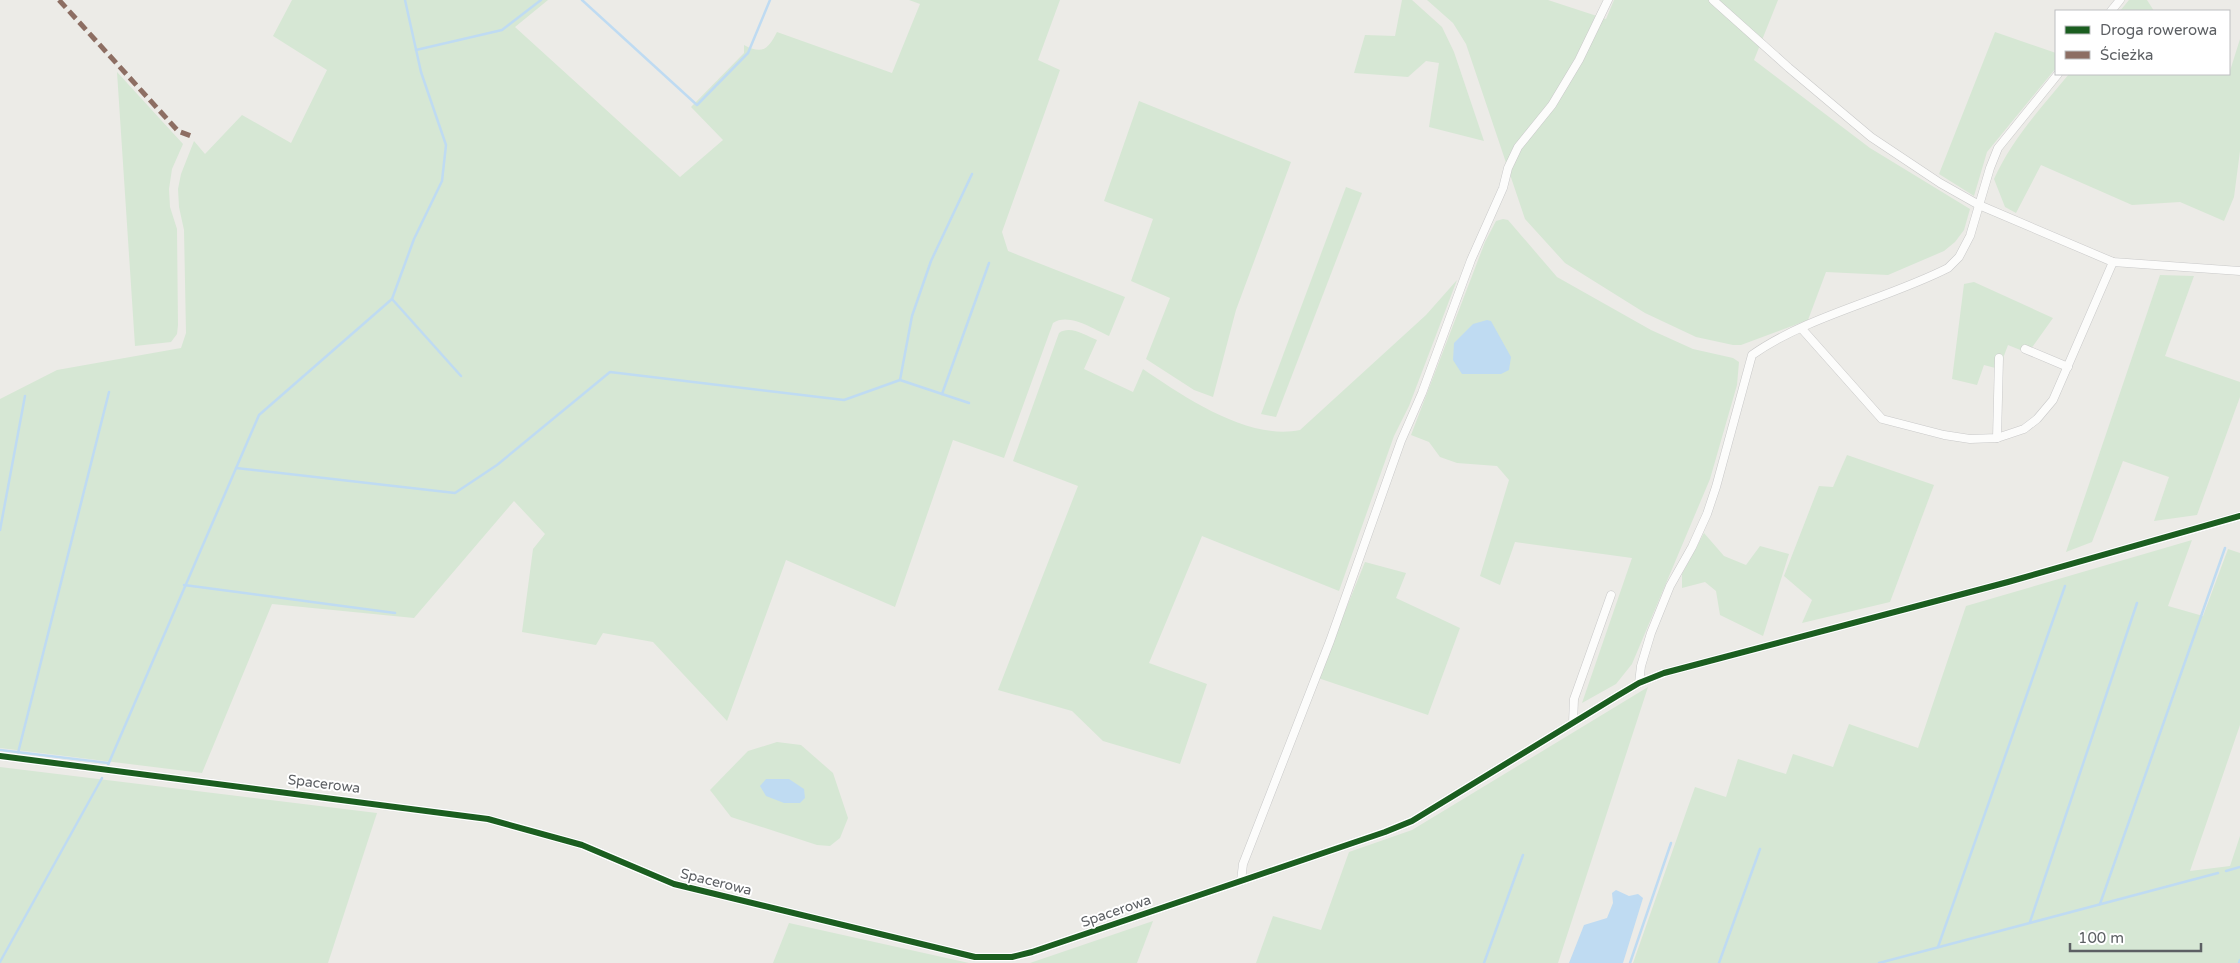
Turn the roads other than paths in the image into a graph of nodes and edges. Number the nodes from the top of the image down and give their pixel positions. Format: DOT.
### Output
graph roads {
  1 [pos="1608,0"];
  2 [pos="1713,0"];
  3 [pos="2120,0"];
  4 [pos="2112,10"];
  5 [pos="2057,75"];
  6 [pos="1979,205"];
  7 [pos="2113,262"];
  8 [pos="2240,271"];
  9 [pos="1802,329"];
  10 [pos="2025,349"];
  11 [pos="2000,358"];
  12 [pos="2068,367"];
  13 [pos="1997,438"];
  14 [pos="2240,516"];
  15 [pos="1611,595"];
  16 [pos="1639,683"];
  17 [pos="1573,723"];
  18 [pos="0,756"];
  19 [pos="1241,881"];
  1 -- 19 [label="street"];
  2 -- 6 [label="street"];
  3 -- 4 [label="street"];
  5 -- 6 [label="street"];
  6 -- 7 [label="street"];
  6 -- 9 [label="street"];
  7 -- 8 [label="street"];
  7 -- 12 [label="street"];
  9 -- 13 [label="street"];
  9 -- 16 [label="street"];
  10 -- 12 [label="street"];
  11 -- 13 [label="street"];
  12 -- 13 [label="street"];
  14 -- 16 [label="street, Spacerowa"];
  15 -- 17 [label="street"];
  16 -- 17 [label="street, Spacerowa"];
  17 -- 19 [label="street, Spacerowa"];
  18 -- 19 [label="street, Spacerowa"];
}
